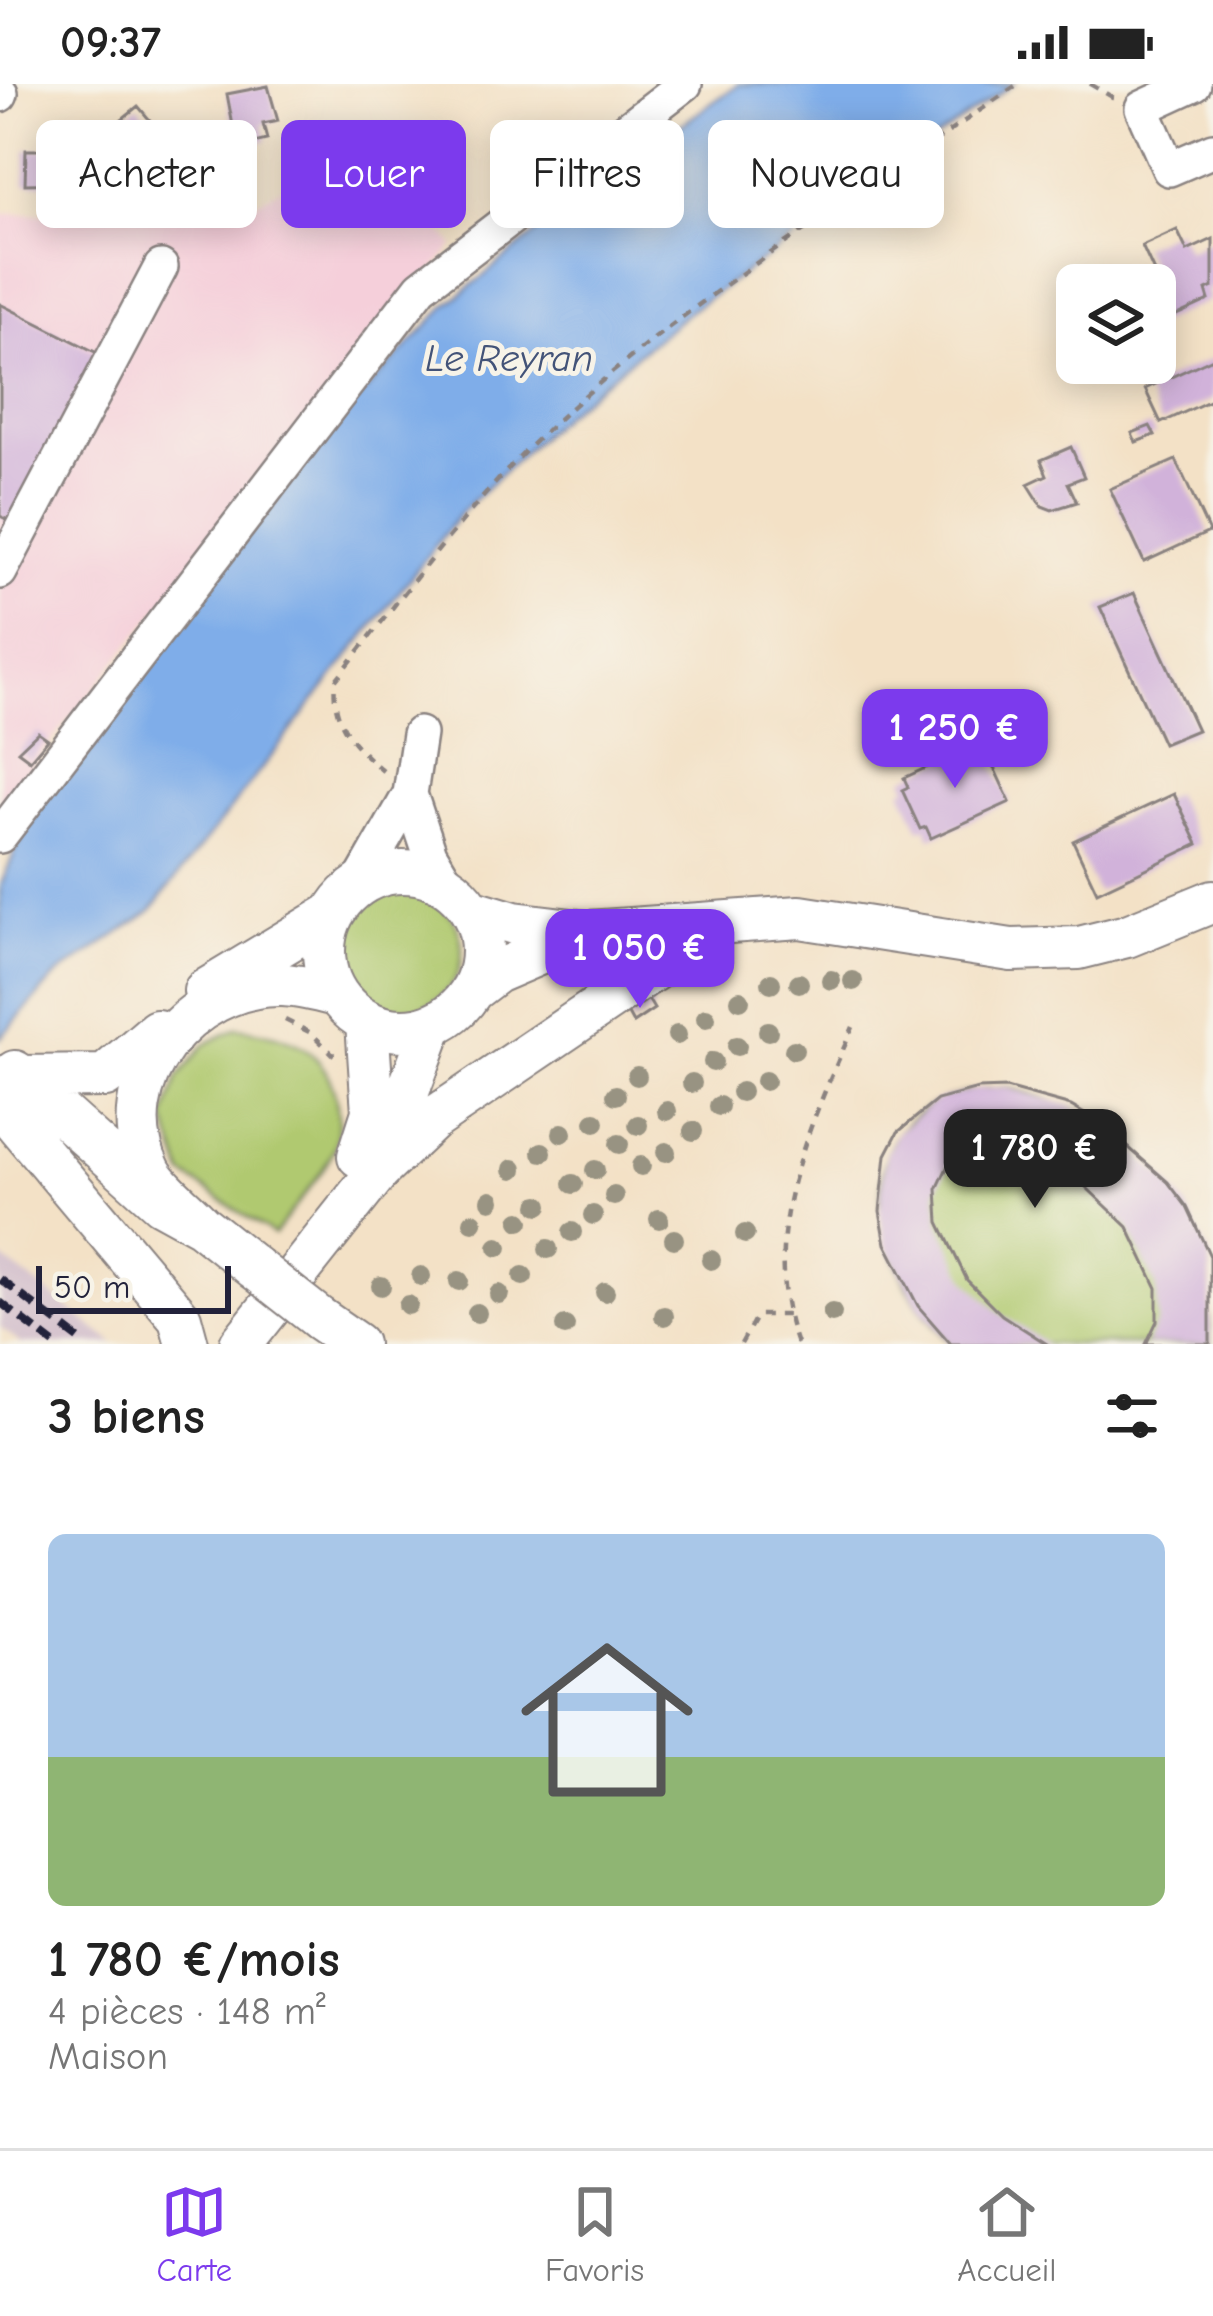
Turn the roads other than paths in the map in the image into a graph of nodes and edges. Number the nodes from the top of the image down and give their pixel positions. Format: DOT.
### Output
graph roads {
  1 [pos="685,84"];
  2 [pos="1198,84"];
  3 [pos="1213,110"];
  4 [pos="1213,150"];
  5 [pos="161,267"];
  6 [pos="6,551"];
  7 [pos="419,734"];
  8 [pos="410,794"];
  9 [pos="0,836"];
  10 [pos="1213,884"];
  11 [pos="460,898"];
  12 [pos="344,900"];
  13 [pos="1213,901"];
  14 [pos="1172,919"];
  15 [pos="724,923"];
  16 [pos="588,932"];
  17 [pos="471,992"];
  18 [pos="352,1008"];
  19 [pos="433,1024"];
  20 [pos="5,1080"];
  21 [pos="379,1170"];
  22 [pos="201,1225"];
  23 [pos="245,1319"];
  24 [pos="316,1332"];
  25 [pos="188,1344"];
  26 [pos="356,1344"];
  1 -- 9 [label="street"];
  2 -- 3 [label="street"];
  2 -- 4 [label="street"];
  5 -- 6 [label="street"];
  7 -- 8 [label="street"];
  8 -- 11 [label="street"];
  8 -- 12 [label="street"];
  10 -- 14 [label="main road"];
  11 -- 12 [label="main road"];
  11 -- 16 [label="main road"];
  11 -- 17 [label="main road"];
  12 -- 18 [label="main road"];
  12 -- 20 [label="main road"];
  13 -- 14 [label="main road"];
  14 -- 15 [label="main road"];
  15 -- 16 [label="main road"];
  15 -- 21 [label="main road"];
  16 -- 17 [label="main road"];
  17 -- 19 [label="main road"];
  18 -- 19 [label="main road"];
  18 -- 22 [label="main road"];
  18 -- 23 [label="main road"];
  19 -- 21 [label="main road"];
  20 -- 22 [label="main road"];
  20 -- 23 [label="main road"];
  20 -- 25 [label="main road"];
  21 -- 23 [label="main road"];
  22 -- 23 [label="main road"];
  23 -- 24 [label="main road, bridge"];
  24 -- 26 [label="main road"];
}
